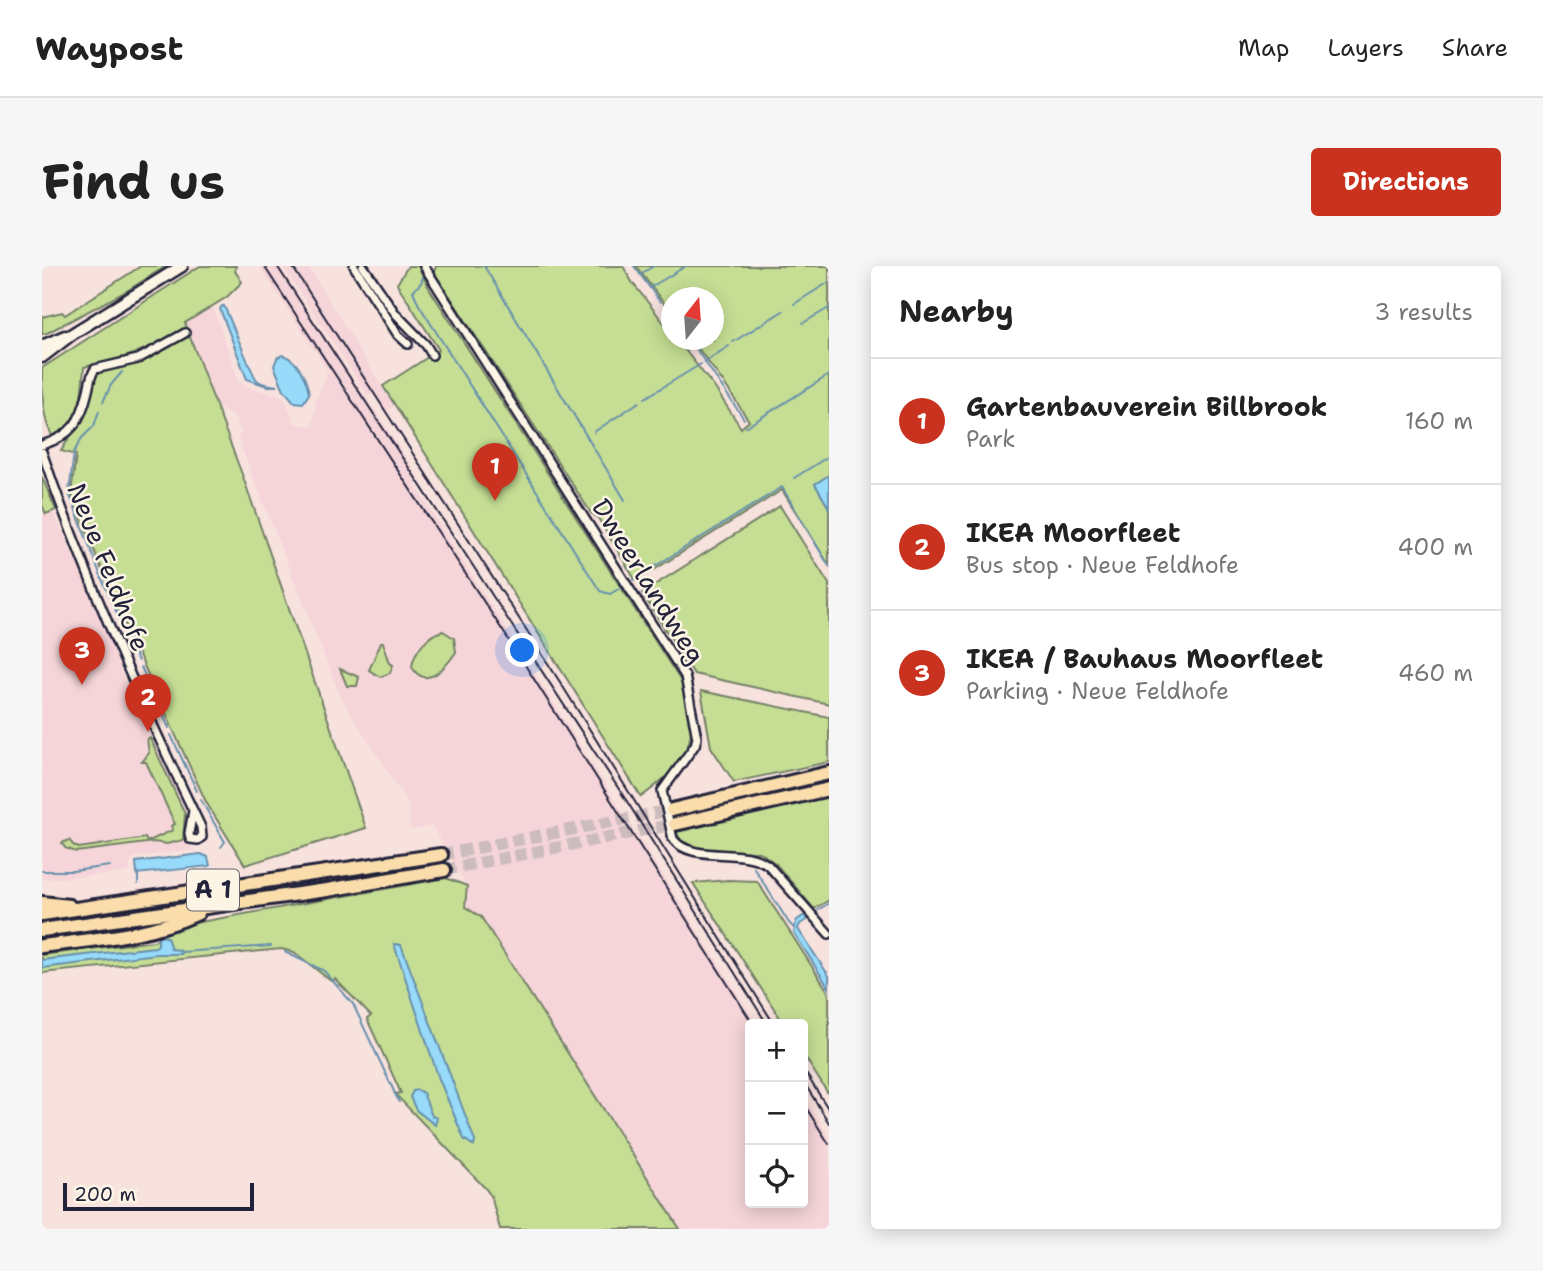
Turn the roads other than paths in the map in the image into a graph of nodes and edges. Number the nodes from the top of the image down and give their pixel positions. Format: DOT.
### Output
graph roads {
  1 [pos="182,266"];
  2 [pos="354,266"];
  3 [pos="363,266"];
  4 [pos="424,266"];
  5 [pos="185,333"];
  6 [pos="72,334"];
  7 [pos="408,344"];
  8 [pos="42,346"];
  9 [pos="432,355"];
  10 [pos="42,357"];
  11 [pos="42,445"];
  12 [pos="42,452"];
  13 [pos="829,773"];
  14 [pos="829,789"];
  15 [pos="672,810"];
  16 [pos="193,811"];
  17 [pos="675,824"];
  18 [pos="441,855"];
  19 [pos="443,870"];
  20 [pos="42,903"];
  21 [pos="212,907"];
  22 [pos="91,908"];
  23 [pos="42,914"];
  24 [pos="42,930"];
  25 [pos="829,934"];
  26 [pos="42,946"];
  1 -- 6 [label="main road"];
  2 -- 7 [label="street"];
  3 -- 9 [label="street"];
  4 -- 25 [label="street, Dweerlandweg"];
  5 -- 11 [label="street"];
  6 -- 8 [label="main road"];
  6 -- 10 [label="main road"];
  12 -- 16 [label="street, Neue Feldhofe"];
  13 -- 15 [label="highway"];
  14 -- 17 [label="highway"];
  18 -- 22 [label="highway, A 1"];
  19 -- 21 [label="highway, A 1"];
  20 -- 22 [label="highway"];
  21 -- 24 [label="highway, A 1"];
  21 -- 26 [label="highway"];
  22 -- 23 [label="highway, A 1"];
}
